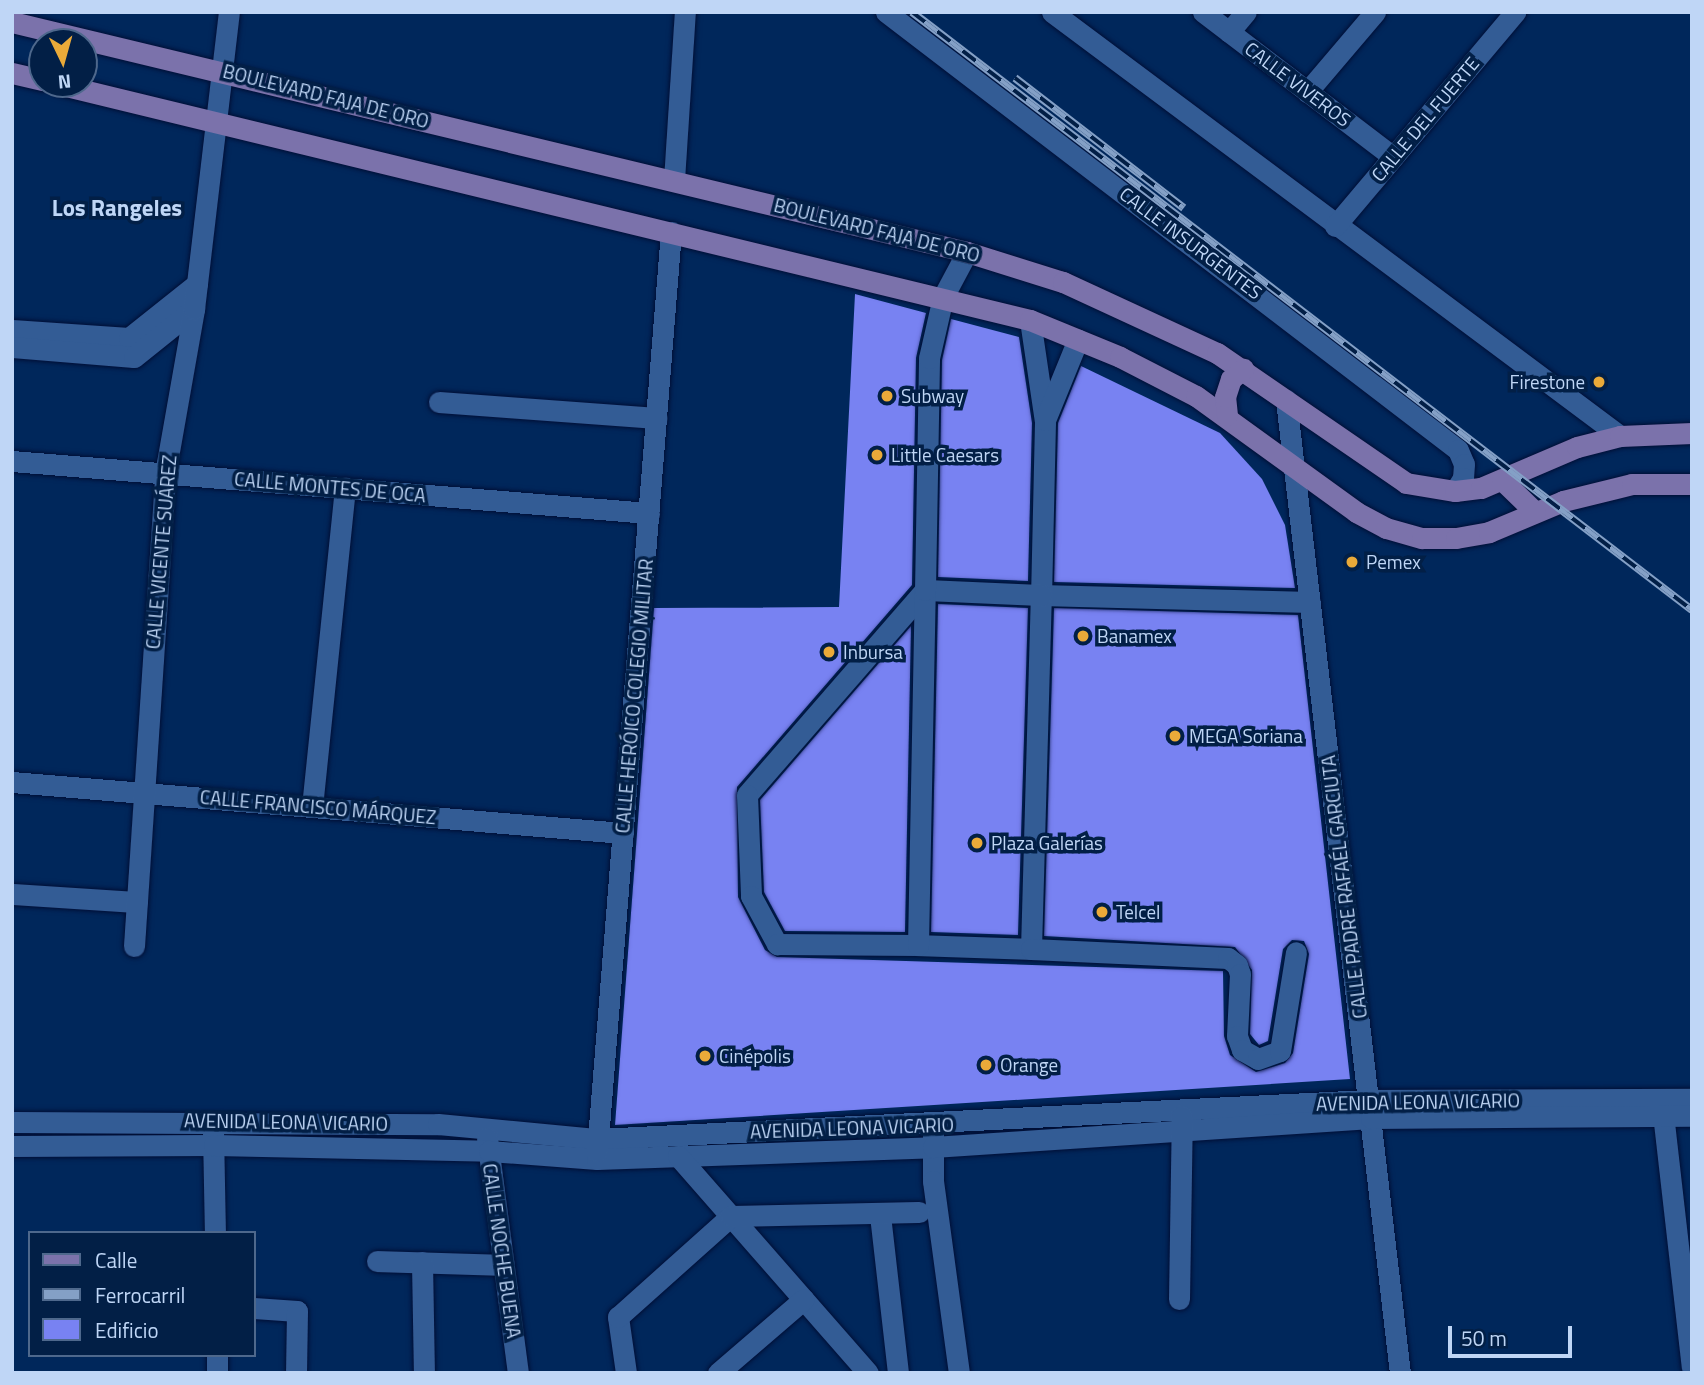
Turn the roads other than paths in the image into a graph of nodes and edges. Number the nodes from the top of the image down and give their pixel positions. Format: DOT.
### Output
graph roads {
  1 [pos="229,12"];
  2 [pos="685,12"];
  3 [pos="886,12"];
  4 [pos="1052,12"];
  5 [pos="1203,12"];
  6 [pos="1246,12"];
  7 [pos="1375,12"];
  8 [pos="1515,12"];
  9 [pos="12,22"];
  10 [pos="1229,32"];
  11 [pos="223,71"];
  12 [pos="1307,92"];
  13 [pos="98,93"];
  14 [pos="217,121"];
  15 [pos="1393,157"];
  16 [pos="674,180"];
  17 [pos="1335,226"];
  18 [pos="671,232"];
  19 [pos="967,252"];
  20 [pos="197,284"];
  21 [pos="943,297"];
  22 [pos="194,309"];
  23 [pos="1030,320"];
  24 [pos="12,330"];
  25 [pos="1078,339"];
  26 [pos="37,340"];
  27 [pos="12,347"];
  28 [pos="1243,369"];
  29 [pos="1286,400"];
  30 [pos="439,402"];
  31 [pos="1227,415"];
  32 [pos="656,418"];
  33 [pos="1045,422"];
  34 [pos="1692,433"];
  35 [pos="1620,436"];
  36 [pos="12,461"];
  37 [pos="1294,466"];
  38 [pos="164,474"];
  39 [pos="1502,480"];
  40 [pos="1692,484"];
  41 [pos="345,488"];
  42 [pos="1455,491"];
  43 [pos="1535,512"];
  44 [pos="649,513"];
  45 [pos="925,590"];
  46 [pos="1041,595"];
  47 [pos="1310,602"];
  48 [pos="12,782"];
  49 [pos="144,793"];
  50 [pos="312,807"];
  51 [pos="623,832"];
  52 [pos="12,894"];
  53 [pos="137,902"];
  54 [pos="918,945"];
  55 [pos="134,946"];
  56 [pos="1031,949"];
  57 [pos="1296,952"];
  58 [pos="1692,1099"];
  59 [pos="1663,1108"];
  60 [pos="1370,1109"];
  61 [pos="1692,1116"];
  62 [pos="213,1120"];
  63 [pos="1182,1120"];
  64 [pos="119,1121"];
  65 [pos="12,1122"];
  66 [pos="933,1125"];
  67 [pos="486,1129"];
  68 [pos="119,1145"];
  69 [pos="214,1145"];
  70 [pos="12,1146"];
  71 [pos="933,1147"];
  72 [pos="597,1149"];
  73 [pos="489,1151"];
  74 [pos="678,1156"];
  75 [pos="919,1212"];
  76 [pos="880,1214"];
  77 [pos="731,1216"];
  78 [pos="1684,1220"];
  79 [pos="215,1231"];
  80 [pos="377,1261"];
  81 [pos="422,1262"];
  82 [pos="504,1265"];
  83 [pos="804,1299"];
  84 [pos="1179,1299"];
  85 [pos="256,1308"];
  86 [pos="1689,1318"];
  87 [pos="1692,1367"];
  88 [pos="296,1373"];
  89 [pos="424,1373"];
  90 [pos="519,1373"];
  91 [pos="626,1373"];
  92 [pos="718,1373"];
  93 [pos="868,1373"];
  94 [pos="898,1373"];
  95 [pos="959,1373"];
  96 [pos="1400,1373"];
  1 -- 11 [label="street, CALLE VICENTE SUÁREZ"];
  2 -- 16 [label="street"];
  3 -- 42 [label="street, CALLE INSURGENTES"];
  4 -- 17 [label="street"];
  5 -- 10 [label="street, CALLE VIVEROS"];
  6 -- 10 [label="street"];
  7 -- 12 [label="street"];
  8 -- 15 [label="street, CALLE DEL FUERTE"];
  9 -- 11 [label="main road, BOULEVARD FAJA DE ORO"];
  10 -- 12 [label="street, CALLE VIVEROS"];
  11 -- 14 [label="street, CALLE VICENTE SUÁREZ"];
  11 -- 16 [label="main road, BOULEVARD FAJA DE ORO"];
  12 -- 15 [label="street, CALLE VIVEROS"];
  13 -- 14 [label="main road"];
  14 -- 18 [label="main road"];
  14 -- 20 [label="street, CALLE VICENTE SUÁREZ"];
  15 -- 17 [label="street, CALLE DEL FUERTE"];
  16 -- 19 [label="main road, BOULEVARD FAJA DE ORO"];
  17 -- 35 [label="street"];
  18 -- 21 [label="main road"];
  18 -- 32 [label="street, CALLE HERÓICO COLEGIO MILITAR"];
  19 -- 21 [label="street"];
  19 -- 28 [label="main road, BOULEVARD FAJA DE ORO"];
  20 -- 22 [label="street, CALLE VICENTE SUÁREZ"];
  20 -- 26 [label="street"];
  21 -- 23 [label="main road"];
  21 -- 45 [label="street"];
  22 -- 26 [label="street"];
  22 -- 38 [label="street, CALLE VICENTE SUÁREZ"];
  23 -- 25 [label="main road"];
  23 -- 33 [label="street"];
  24 -- 26 [label="street"];
  25 -- 31 [label="main road"];
  25 -- 33 [label="street"];
  26 -- 27 [label="street"];
  28 -- 29 [label="main road, BOULEVARD FAJA DE ORO"];
  28 -- 31 [label="main road"];
  29 -- 37 [label="street, CALLE PADRE RAFAÉL GARCIUTA"];
  29 -- 42 [label="main road, BOULEVARD FAJA DE ORO"];
  30 -- 32 [label="street"];
  31 -- 37 [label="main road"];
  32 -- 44 [label="street, CALLE HERÓICO COLEGIO MILITAR"];
  33 -- 46 [label="street"];
  34 -- 35 [label="main road, BOULEVARD FAJA DE ORO"];
  35 -- 39 [label="main road, BOULEVARD FAJA DE ORO"];
  36 -- 38 [label="street, CALLE MONTES DE OCA"];
  37 -- 43 [label="main road"];
  37 -- 47 [label="street, CALLE PADRE RAFAÉL GARCIUTA"];
  38 -- 41 [label="street, CALLE MONTES DE OCA"];
  38 -- 49 [label="street, CALLE VICENTE SUÁREZ"];
  39 -- 42 [label="main road, BOULEVARD FAJA DE ORO"];
  39 -- 43 [label="main road"];
  40 -- 43 [label="main road"];
  41 -- 44 [label="street, CALLE MONTES DE OCA"];
  41 -- 50 [label="street"];
  44 -- 51 [label="street, CALLE HERÓICO COLEGIO MILITAR"];
  45 -- 46 [label="street"];
  45 -- 54 [label="street"];
  45 -- 54 [label="street"];
  46 -- 47 [label="street"];
  46 -- 56 [label="street"];
  47 -- 60 [label="street, CALLE PADRE RAFAÉL GARCIUTA"];
  48 -- 49 [label="street, CALLE FRANCISCO MÁRQUEZ"];
  49 -- 50 [label="street, CALLE FRANCISCO MÁRQUEZ"];
  49 -- 53 [label="street, CALLE VICENTE SUÁREZ"];
  50 -- 51 [label="street, CALLE FRANCISCO MÁRQUEZ"];
  51 -- 72 [label="street, CALLE HERÓICO COLEGIO MILITAR"];
  52 -- 53 [label="street"];
  53 -- 55 [label="street, CALLE VICENTE SUÁREZ"];
  54 -- 56 [label="street"];
  56 -- 57 [label="street"];
  58 -- 59 [label="street, AVENIDA LEONA VICARIO"];
  59 -- 60 [label="street, AVENIDA LEONA VICARIO"];
  59 -- 61 [label="street, AVENIDA LEONA VICARIO"];
  59 -- 78 [label="street"];
  60 -- 63 [label="street, AVENIDA LEONA VICARIO"];
  60 -- 96 [label="street, CALLE PADRE RAFAÉL GARCIUTA"];
  62 -- 64 [label="street, AVENIDA LEONA VICARIO"];
  62 -- 67 [label="street, AVENIDA LEONA VICARIO"];
  62 -- 69 [label="street"];
  63 -- 66 [label="street, AVENIDA LEONA VICARIO"];
  63 -- 71 [label="street, AVENIDA LEONA VICARIO"];
  63 -- 84 [label="street"];
  64 -- 65 [label="street, AVENIDA LEONA VICARIO"];
  64 -- 68 [label="street"];
  66 -- 71 [label="street"];
  66 -- 72 [label="street, AVENIDA LEONA VICARIO"];
  67 -- 72 [label="street, AVENIDA LEONA VICARIO"];
  67 -- 73 [label="street, CALLE NOCHE BUENA"];
  68 -- 69 [label="street, AVENIDA LEONA VICARIO"];
  68 -- 70 [label="street, AVENIDA LEONA VICARIO"];
  69 -- 73 [label="street, AVENIDA LEONA VICARIO"];
  69 -- 79 [label="street"];
  71 -- 74 [label="street, AVENIDA LEONA VICARIO"];
  71 -- 95 [label="street"];
  72 -- 73 [label="street, AVENIDA LEONA VICARIO"];
  72 -- 74 [label="street, AVENIDA LEONA VICARIO"];
  73 -- 82 [label="street, CALLE NOCHE BUENA"];
  74 -- 77 [label="street"];
  75 -- 76 [label="street"];
  76 -- 77 [label="street"];
  76 -- 94 [label="street"];
  77 -- 83 [label="street"];
  77 -- 91 [label="street"];
  78 -- 86 [label="street"];
  80 -- 81 [label="street"];
  81 -- 82 [label="street"];
  81 -- 89 [label="street"];
  82 -- 90 [label="street, CALLE NOCHE BUENA"];
  83 -- 92 [label="street"];
  83 -- 93 [label="street"];
  85 -- 88 [label="street"];
  86 -- 87 [label="street"];
}
